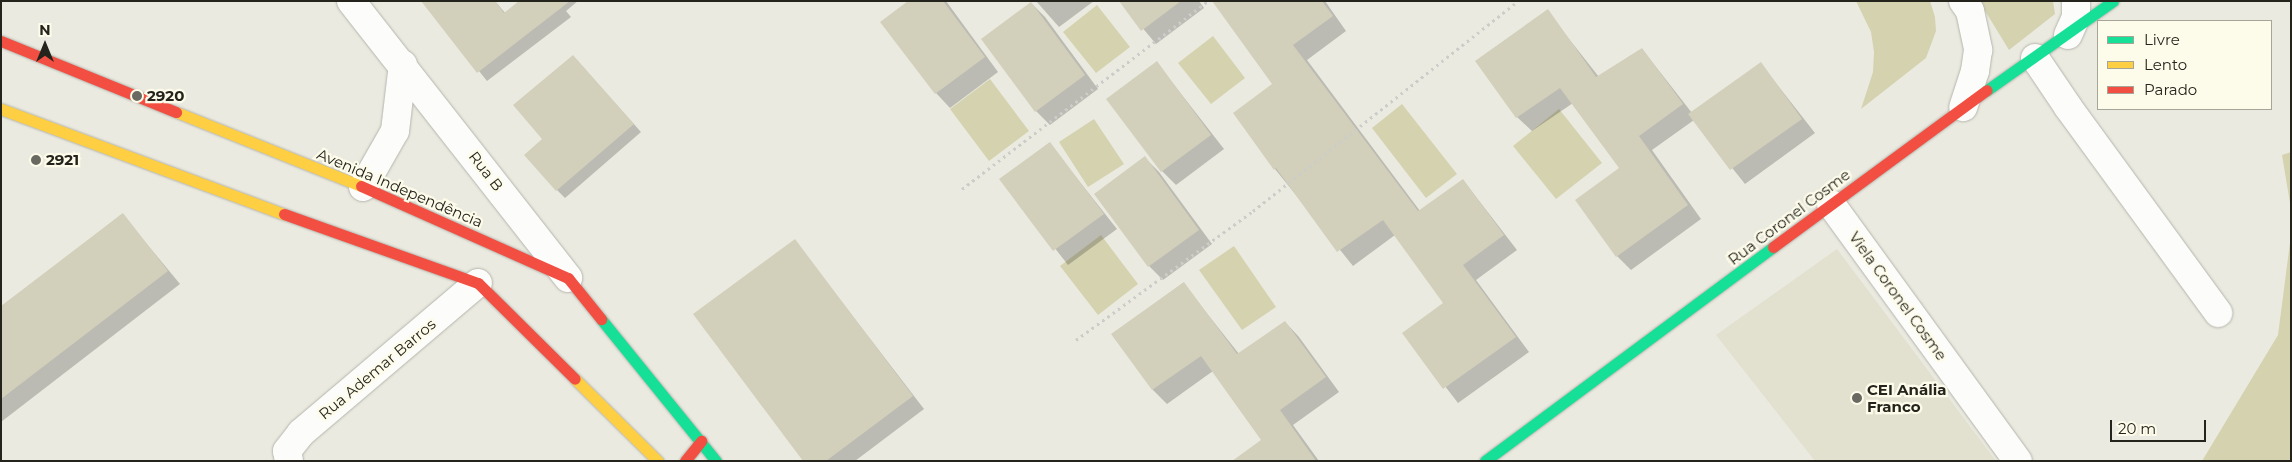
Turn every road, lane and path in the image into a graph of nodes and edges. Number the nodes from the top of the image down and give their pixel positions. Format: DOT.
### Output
graph roads {
  1 [pos="352,1"];
  2 [pos="1208,1"];
  3 [pos="1518,1"];
  4 [pos="1963,1"];
  5 [pos="2076,1"];
  6 [pos="2113,1"];
  7 [pos="2068,36"];
  8 [pos="1,41"];
  9 [pos="2035,58"];
  10 [pos="403,64"];
  11 [pos="1963,106"];
  12 [pos="1,109"];
  13 [pos="363,187"];
  14 [pos="962,189"];
  15 [pos="1831,204"];
  16 [pos="568,278"];
  17 [pos="478,283"];
  18 [pos="2218,313"];
  19 [pos="1076,340"];
  20 [pos="701,441"];
  21 [pos="289,461"];
  22 [pos="658,461"];
  23 [pos="685,461"];
  24 [pos="716,461"];
  25 [pos="1485,461"];
  26 [pos="2018,461"];
  1 -- 10 [label="street, Rua B"];
  2 -- 14 [label="path"];
  3 -- 19 [label="path"];
  4 -- 11 [label="street"];
  5 -- 7 [label="street"];
  6 -- 7 [label="main road, Rua Coronel Cosme"];
  7 -- 9 [label="main road, Rua Coronel Cosme"];
  8 -- 13 [label="main road, Avenida Independência"];
  9 -- 11 [label="main road, Rua Coronel Cosme"];
  9 -- 18 [label="street"];
  10 -- 13 [label="street"];
  10 -- 16 [label="street, Rua B"];
  11 -- 15 [label="main road, Rua Coronel Cosme"];
  12 -- 17 [label="main road"];
  13 -- 16 [label="main road, Avenida Independência"];
  15 -- 25 [label="main road, Rua Coronel Cosme"];
  15 -- 26 [label="street, Viela Coronel Cosme"];
  16 -- 20 [label="main road, Avenida Independência"];
  17 -- 21 [label="street, Rua Ademar Barros"];
  17 -- 22 [label="main road"];
  20 -- 23 [label="main road"];
  20 -- 24 [label="main road, Avenida Independência"];
}
